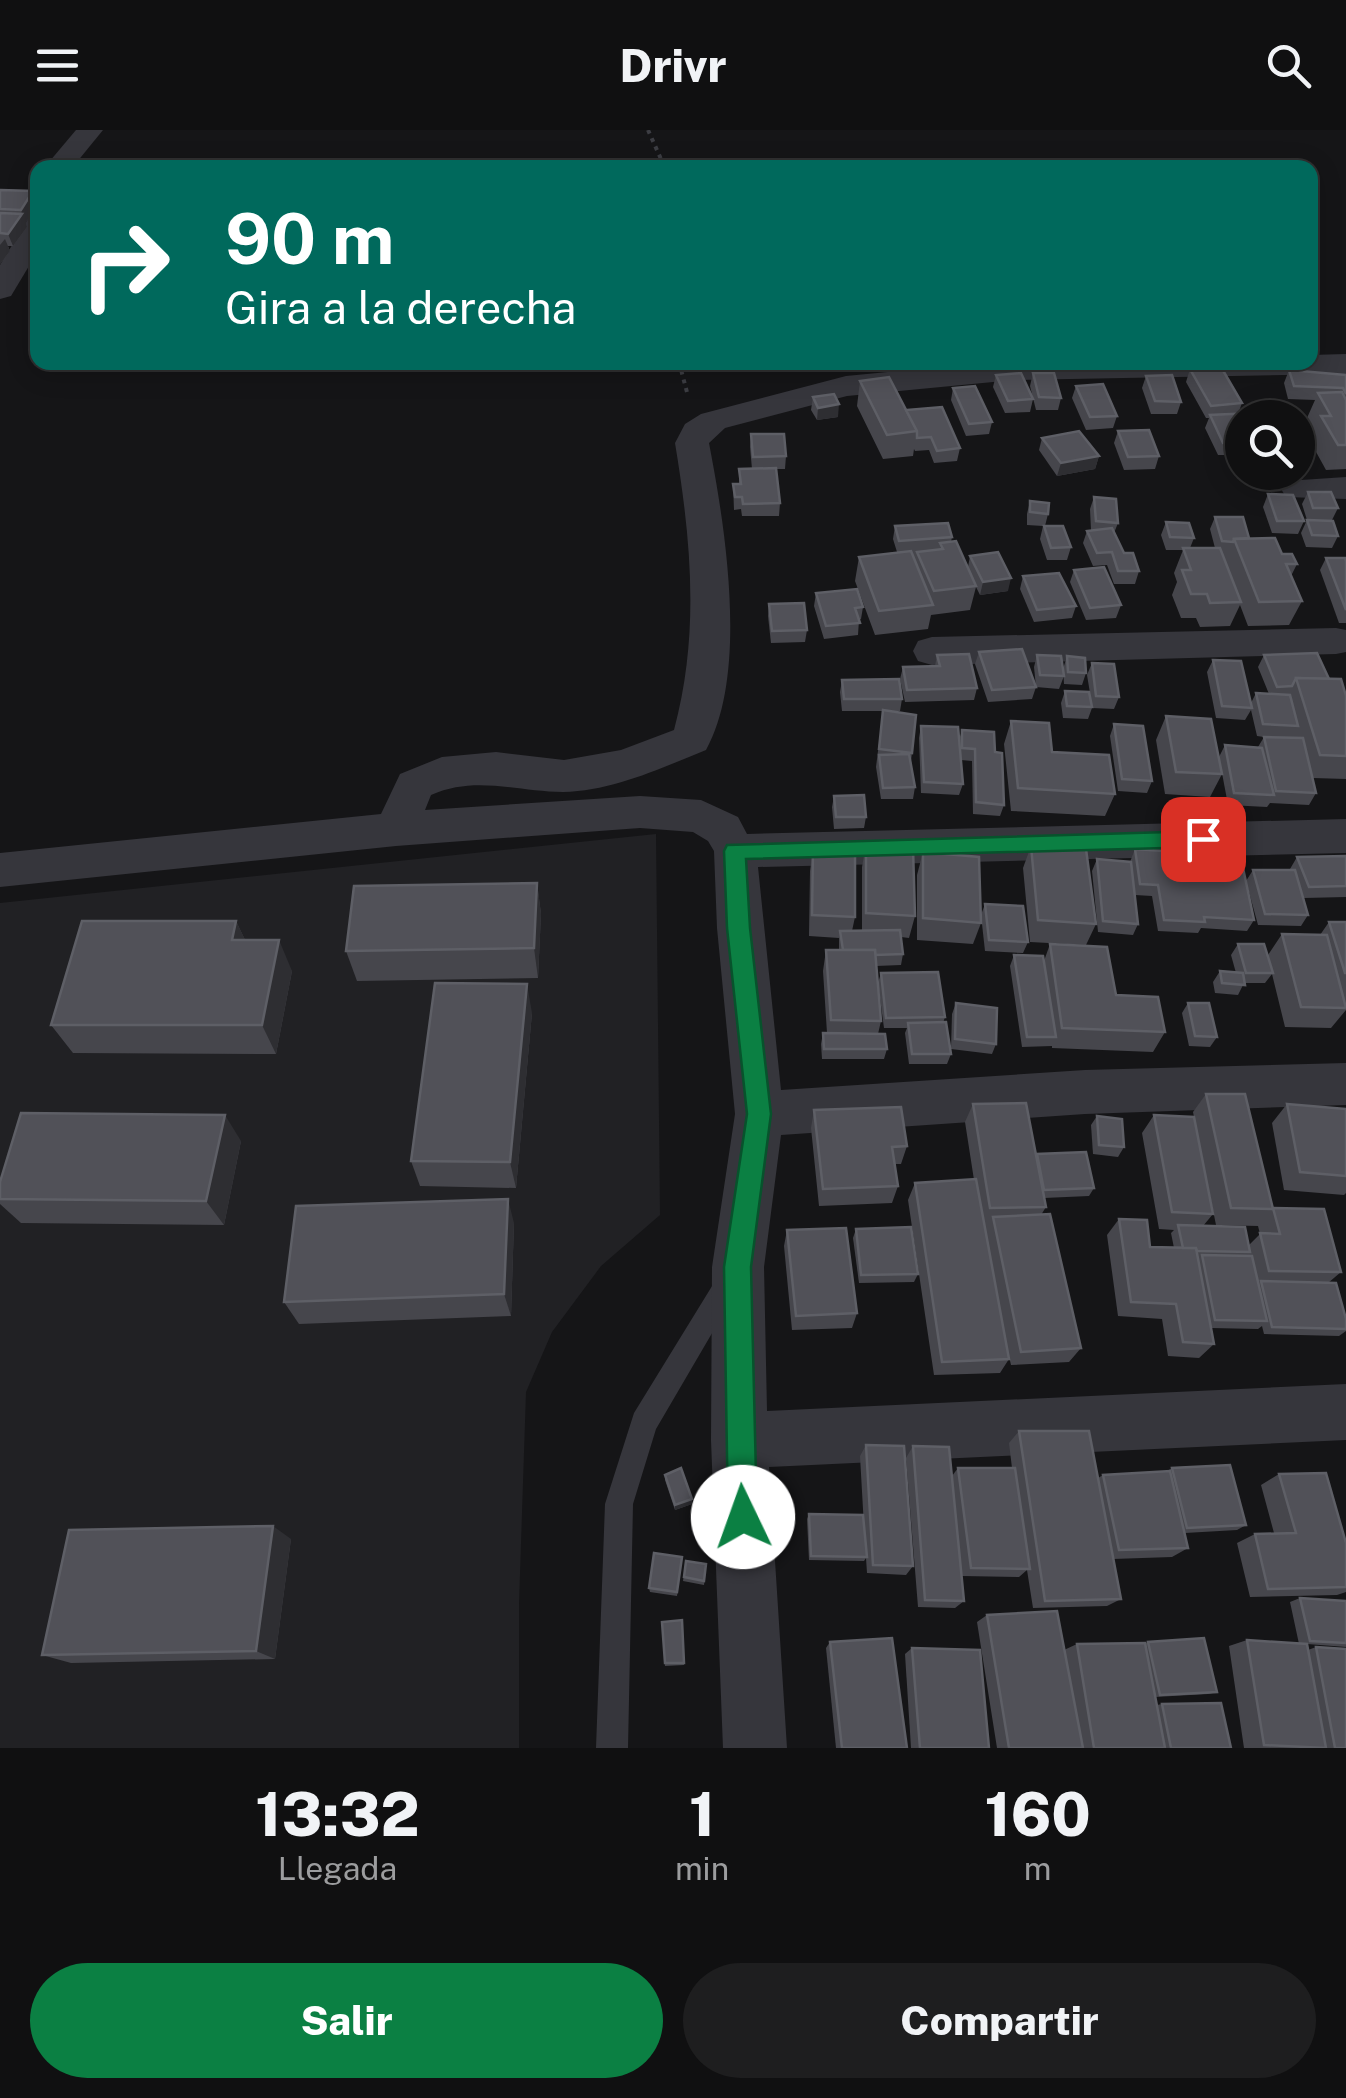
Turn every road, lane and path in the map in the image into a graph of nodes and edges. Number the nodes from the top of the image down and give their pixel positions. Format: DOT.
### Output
graph roads {
  1 [pos="90,130"];
  2 [pos="648,130"];
  3 [pos="64,160"];
  4 [pos="661,160"];
  5 [pos="30,239"];
  6 [pos="0,290"];
  7 [pos="1346,364"];
  8 [pos="1318,365"];
  9 [pos="1014,370"];
  10 [pos="1346,488"];
  11 [pos="1315,489"];
  12 [pos="932,652"];
  13 [pos="1343,652"];
  14 [pos="396,830"];
  15 [pos="1346,836"];
  16 [pos="735,851"];
  17 [pos="0,870"];
  18 [pos="1346,1084"];
  19 [pos="759,1114"];
  20 [pos="738,1267"];
  21 [pos="1346,1412"];
  22 [pos="739,1440"];
  23 [pos="612,1748"];
  24 [pos="755,1748"];
  1 -- 3 [label="street"];
  2 -- 4 [label="path"];
  5 -- 6 [label="street"];
  7 -- 8 [label="street"];
  9 -- 14 [label="street"];
  10 -- 11 [label="street"];
  12 -- 13 [label="street"];
  14 -- 16 [label="street"];
  14 -- 17 [label="street"];
  15 -- 16 [label="street"];
  16 -- 19 [label="street"];
  18 -- 19 [label="street"];
  19 -- 20 [label="street"];
  20 -- 22 [label="street"];
  20 -- 23 [label="lane"];
  21 -- 22 [label="street"];
  22 -- 24 [label="street"];
}
